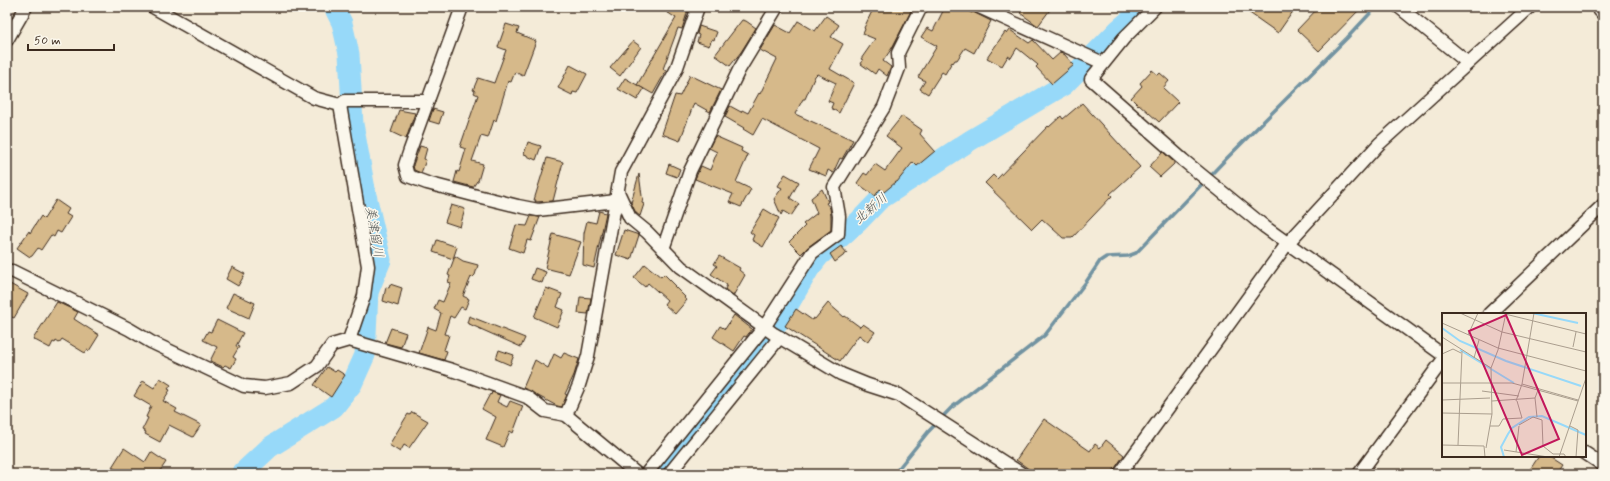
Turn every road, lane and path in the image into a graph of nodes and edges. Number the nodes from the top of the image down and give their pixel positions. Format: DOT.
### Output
graph roads {
  1 [pos="26,7"];
  2 [pos="153,7"];
  3 [pos="462,7"];
  4 [pos="698,7"];
  5 [pos="777,7"];
  6 [pos="921,7"];
  7 [pos="979,7"];
  8 [pos="1155,7"];
  9 [pos="1399,7"];
  10 [pos="1530,7"];
  11 [pos="1597,7"];
  12 [pos="1603,14"];
  13 [pos="7,40"];
  14 [pos="1100,62"];
  15 [pos="1468,64"];
  16 [pos="428,101"];
  17 [pos="342,103"];
  18 [pos="617,197"];
  19 [pos="1603,205"];
  20 [pos="1287,244"];
  21 [pos="663,249"];
  22 [pos="7,271"];
  23 [pos="1490,313"];
  24 [pos="765,326"];
  25 [pos="777,336"];
  26 [pos="353,341"];
  27 [pos="1442,354"];
  28 [pos="1442,361"];
  29 [pos="566,415"];
  30 [pos="1586,454"];
  31 [pos="1603,465"];
  32 [pos="637,474"];
  33 [pos="646,474"];
  34 [pos="669,474"];
  35 [pos="1022,474"];
  36 [pos="1120,474"];
  37 [pos="1359,474"];
  1 -- 13 [label="street"];
  2 -- 17 [label="street"];
  3 -- 16 [label="street"];
  4 -- 18 [label="street"];
  5 -- 21 [label="street"];
  6 -- 24 [label="street"];
  7 -- 14 [label="street"];
  8 -- 14 [label="street"];
  9 -- 15 [label="street"];
  10 -- 15 [label="street"];
  11 -- 12 [label="street"];
  14 -- 20 [label="street"];
  15 -- 20 [label="street"];
  16 -- 17 [label="street"];
  16 -- 18 [label="street"];
  17 -- 26 [label="street"];
  18 -- 21 [label="street"];
  18 -- 29 [label="street"];
  19 -- 23 [label="street"];
  20 -- 27 [label="street"];
  20 -- 36 [label="street"];
  21 -- 24 [label="street"];
  22 -- 26 [label="street"];
  24 -- 25 [label="street"];
  24 -- 33 [label="street"];
  25 -- 34 [label="street"];
  25 -- 35 [label="street"];
  26 -- 29 [label="street"];
  28 -- 37 [label="street"];
  29 -- 32 [label="street"];
  30 -- 31 [label="street"];
}
